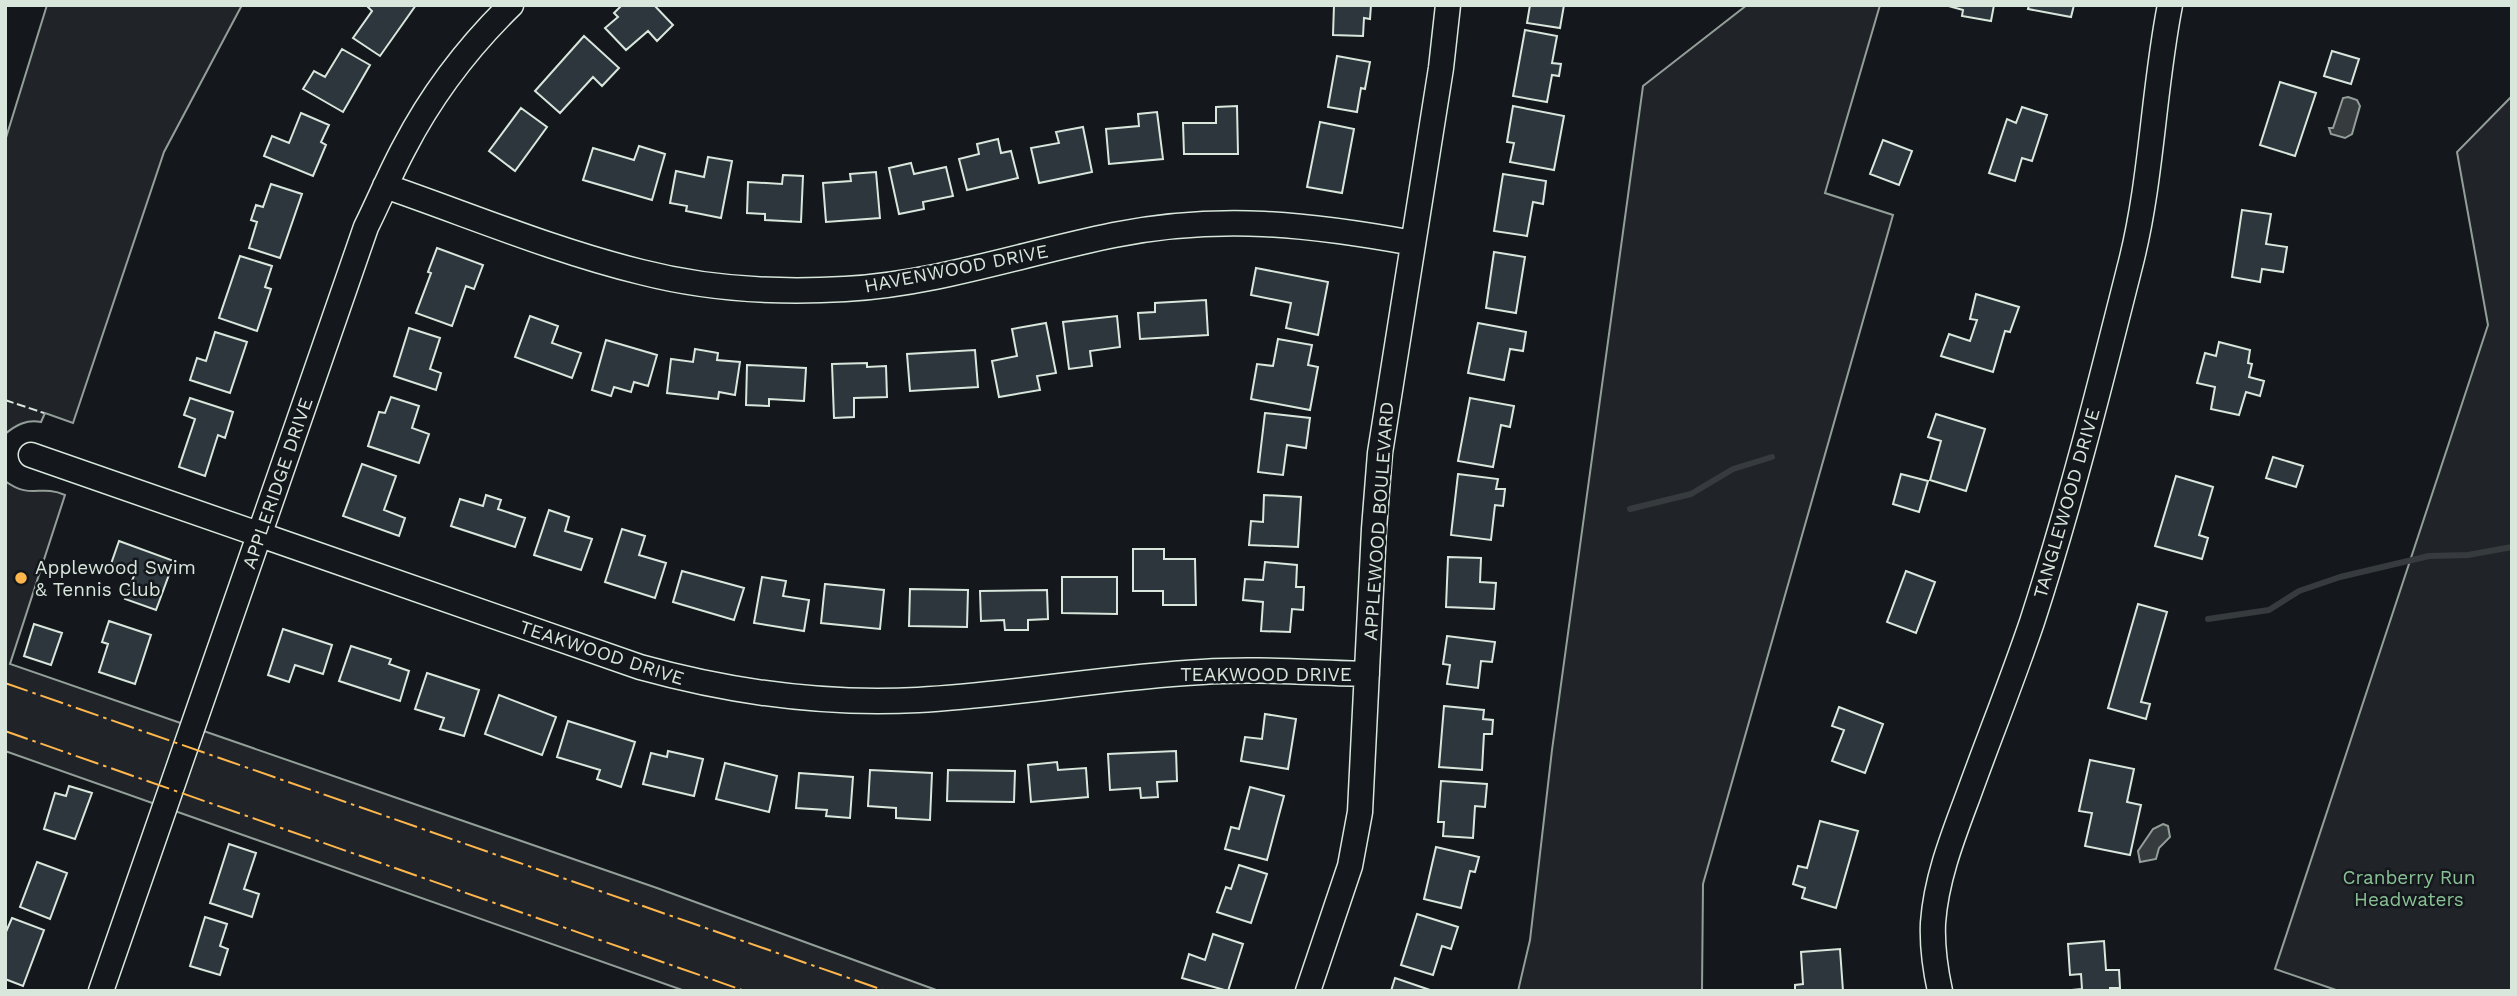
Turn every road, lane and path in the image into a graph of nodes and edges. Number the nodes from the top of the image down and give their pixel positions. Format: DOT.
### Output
graph roads {
  1 [pos="511,5"];
  2 [pos="1448,5"];
  3 [pos="2170,5"];
  4 [pos="385,186"];
  5 [pos="1413,243"];
  6 [pos="31,455"];
  7 [pos="259,534"];
  8 [pos="1367,674"];
  9 [pos="101,991"];
  10 [pos="1308,991"];
  11 [pos="1940,991"];
  1 -- 4 [label="street, APPLERIDGE DRIVE"];
  2 -- 5 [label="street, APPLEWOOD BOULEVARD"];
  3 -- 11 [label="street, TANGLEWOOD DRIVE"];
  4 -- 5 [label="street, HAVENWOOD DRIVE"];
  4 -- 7 [label="street, APPLERIDGE DRIVE"];
  5 -- 8 [label="street, APPLEWOOD BOULEVARD"];
  6 -- 7 [label="street, TEAKWOOD DRIVE"];
  7 -- 8 [label="street, TEAKWOOD DRIVE"];
  7 -- 9 [label="street, APPLERIDGE DRIVE"];
  8 -- 10 [label="street, APPLEWOOD BOULEVARD"];
}
